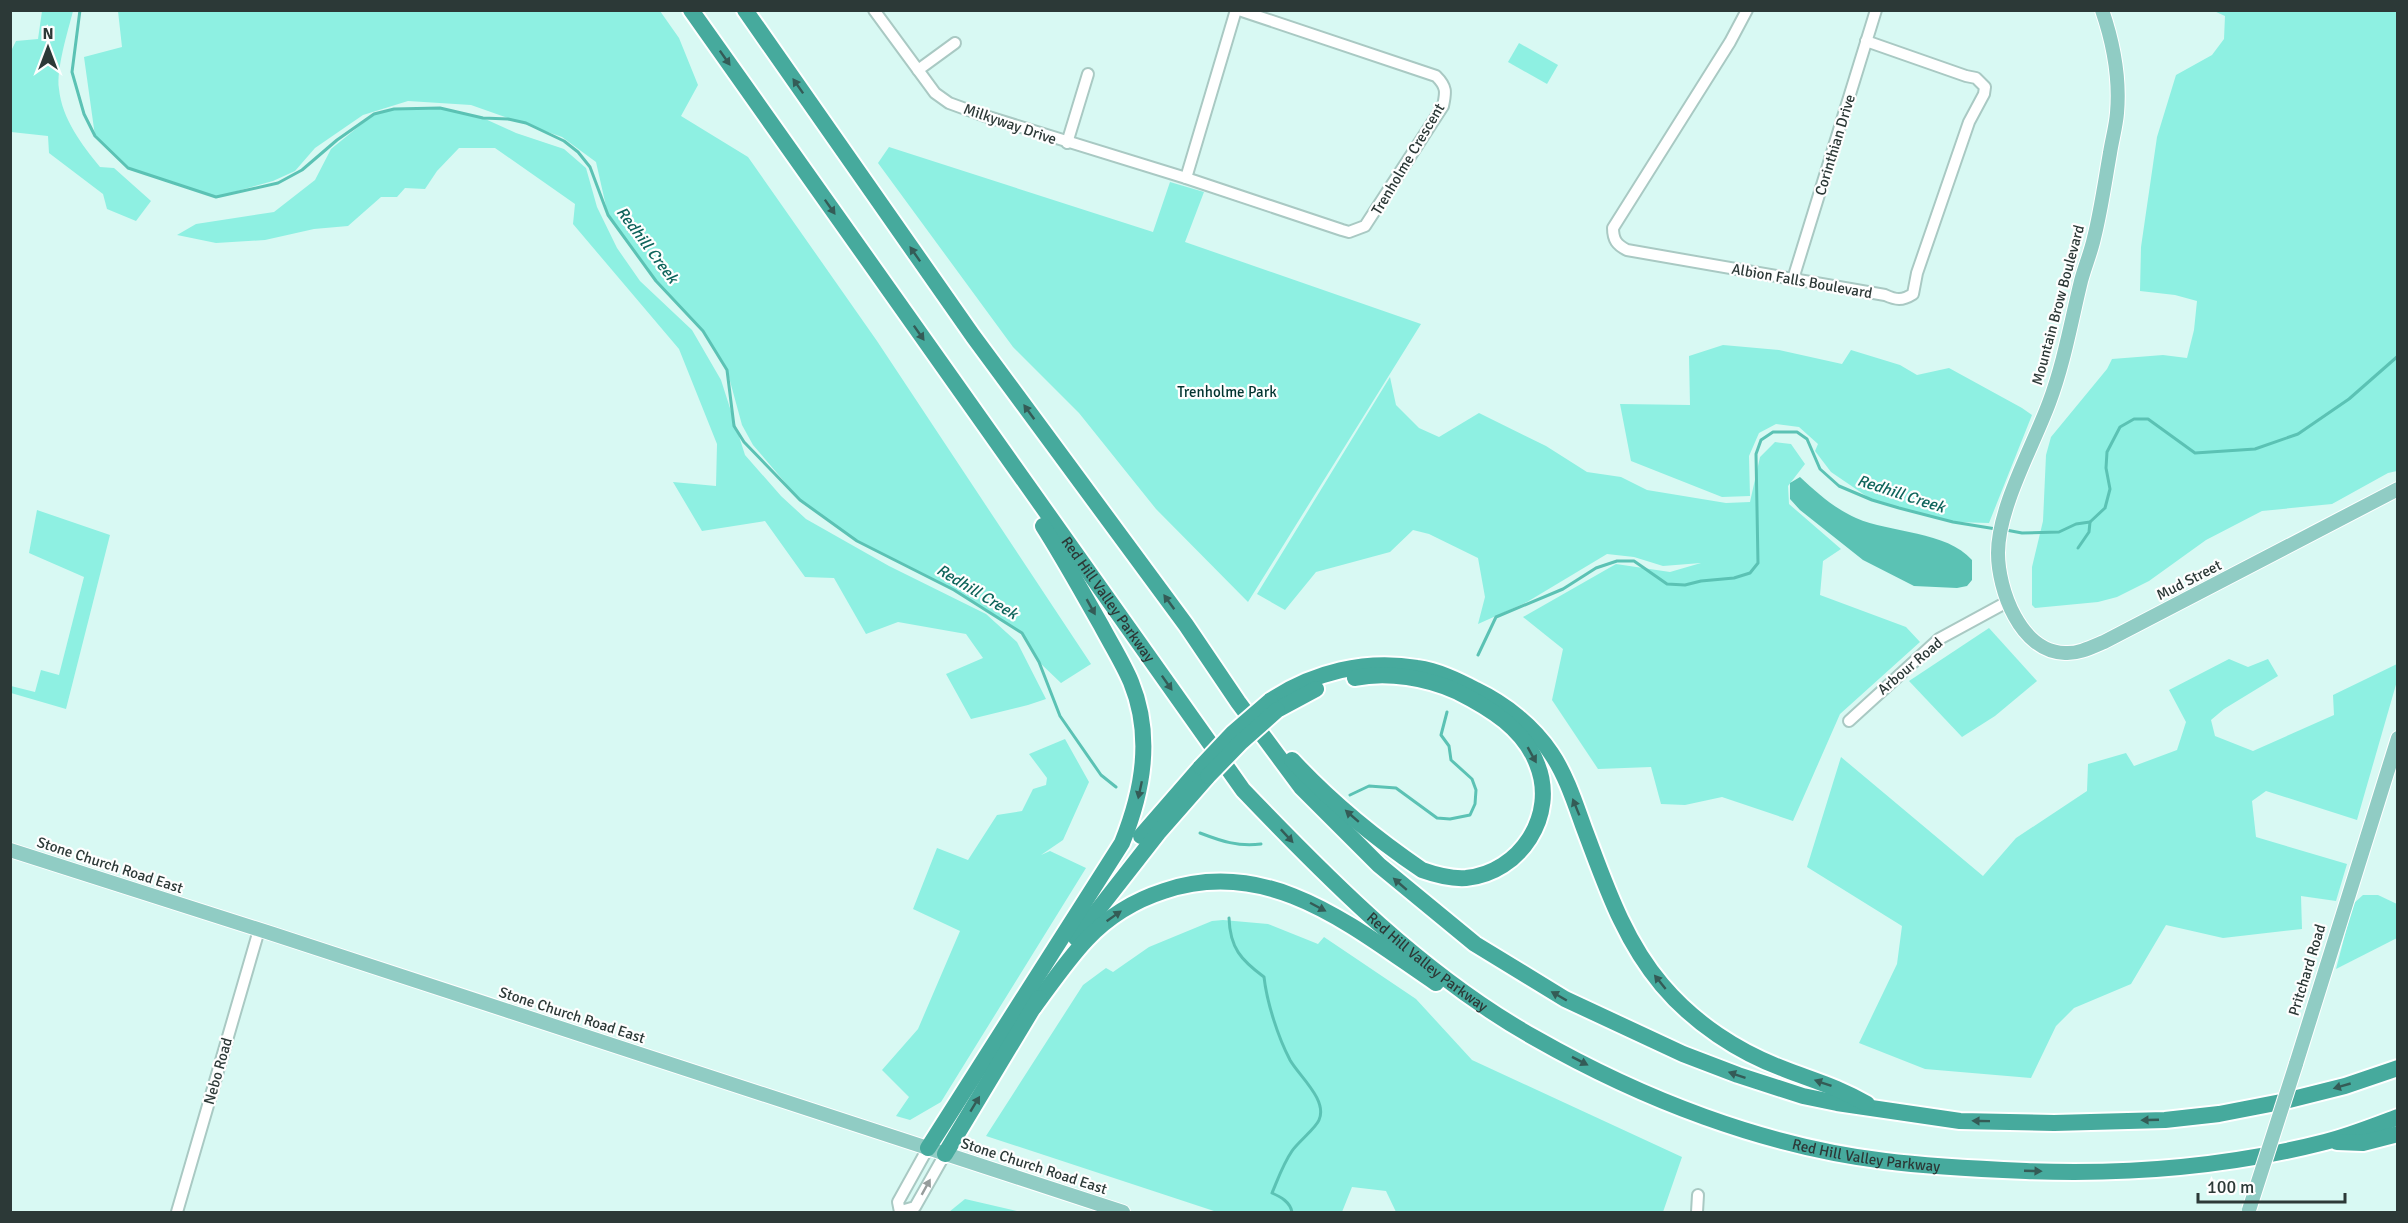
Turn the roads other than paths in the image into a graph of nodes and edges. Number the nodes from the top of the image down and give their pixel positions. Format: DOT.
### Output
graph roads {
  1 [pos="691,10"];
  2 [pos="746,10"];
  3 [pos="874,10"];
  4 [pos="1238,10"];
  5 [pos="1747,10"];
  6 [pos="1876,10"];
  7 [pos="2102,10"];
  8 [pos="1866,41"];
  9 [pos="955,43"];
  10 [pos="918,70"];
  11 [pos="1089,74"];
  12 [pos="1067,143"];
  13 [pos="1186,178"];
  14 [pos="1793,279"];
  15 [pos="999,447"];
  16 [pos="2397,490"];
  17 [pos="2007,602"];
  18 [pos="1238,702"];
  19 [pos="1274,706"];
  20 [pos="1849,721"];
  21 [pos="2397,738"];
  22 [pos="1204,772"];
  23 [pos="10,850"];
  24 [pos="1082,909"];
  25 [pos="259,930"];
  26 [pos="1475,1000"];
  27 [pos="1034,1007"];
  28 [pos="2397,1068"];
  29 [pos="1875,1109"];
  30 [pos="2397,1117"];
  31 [pos="2397,1134"];
  32 [pos="2327,1142"];
  33 [pos="928,1148"];
  34 [pos="945,1154"];
  35 [pos="1698,1195"];
  36 [pos="2248,1211"];
  37 [pos="177,1212"];
  38 [pos="900,1212"];
  39 [pos="1123,1212"];
  40 [pos="1697,1212"];
  1 -- 15 [label="highway, Red Hill Valley Parkway, one-way"];
  18 -- 2 [label="highway, one-way"];
  3 -- 10 [label="street, Milkyway Drive"];
  4 -- 13 [label="street"];
  4 -- 13 [label="street, Trenholme Crescent"];
  5 -- 14 [label="street, Albion Falls Boulevard"];
  6 -- 8 [label="street, Corinthian Drive"];
  7 -- 17 [label="main road, Mountain Brow Boulevard"];
  8 -- 14 [label="street, Corinthian Drive"];
  8 -- 14 [label="street, Albion Falls Boulevard"];
  9 -- 10 [label="street"];
  10 -- 12 [label="street, Milkyway Drive"];
  11 -- 12 [label="street"];
  12 -- 13 [label="street, Milkyway Drive"];
  15 -- 24 [label="highway, one-way"];
  15 -- 26 [label="highway, Red Hill Valley Parkway, one-way"];
  16 -- 17 [label="main road, Mud Street"];
  17 -- 20 [label="street, Arbour Road"];
  19 -- 18 [label="highway, one-way"];
  29 -- 18 [label="highway, one-way"];
  19 -- 22 [label="highway, bridge"];
  29 -- 19 [label="highway, one-way"];
  21 -- 36 [label="main road, Pritchard Road, bridge"];
  22 -- 24 [label="highway"];
  22 -- 27 [label="highway"];
  23 -- 25 [label="main road, Stone Church Road East"];
  24 -- 33 [label="highway"];
  25 -- 33 [label="main road, Stone Church Road East"];
  25 -- 37 [label="street, Nebo Road"];
  27 -- 26 [label="highway, one-way"];
  26 -- 32 [label="highway, Red Hill Valley Parkway, one-way"];
  34 -- 27 [label="highway, one-way"];
  28 -- 29 [label="highway, one-way"];
  30 -- 32 [label="highway, Red Hill Valley Parkway"];
  31 -- 32 [label="highway"];
  33 -- 34 [label="main road, Stone Church Road East"];
  33 -- 38 [label="street"];
  38 -- 34 [label="street, one-way"];
  34 -- 39 [label="main road, Stone Church Road East"];
  35 -- 40 [label="street"];
}
